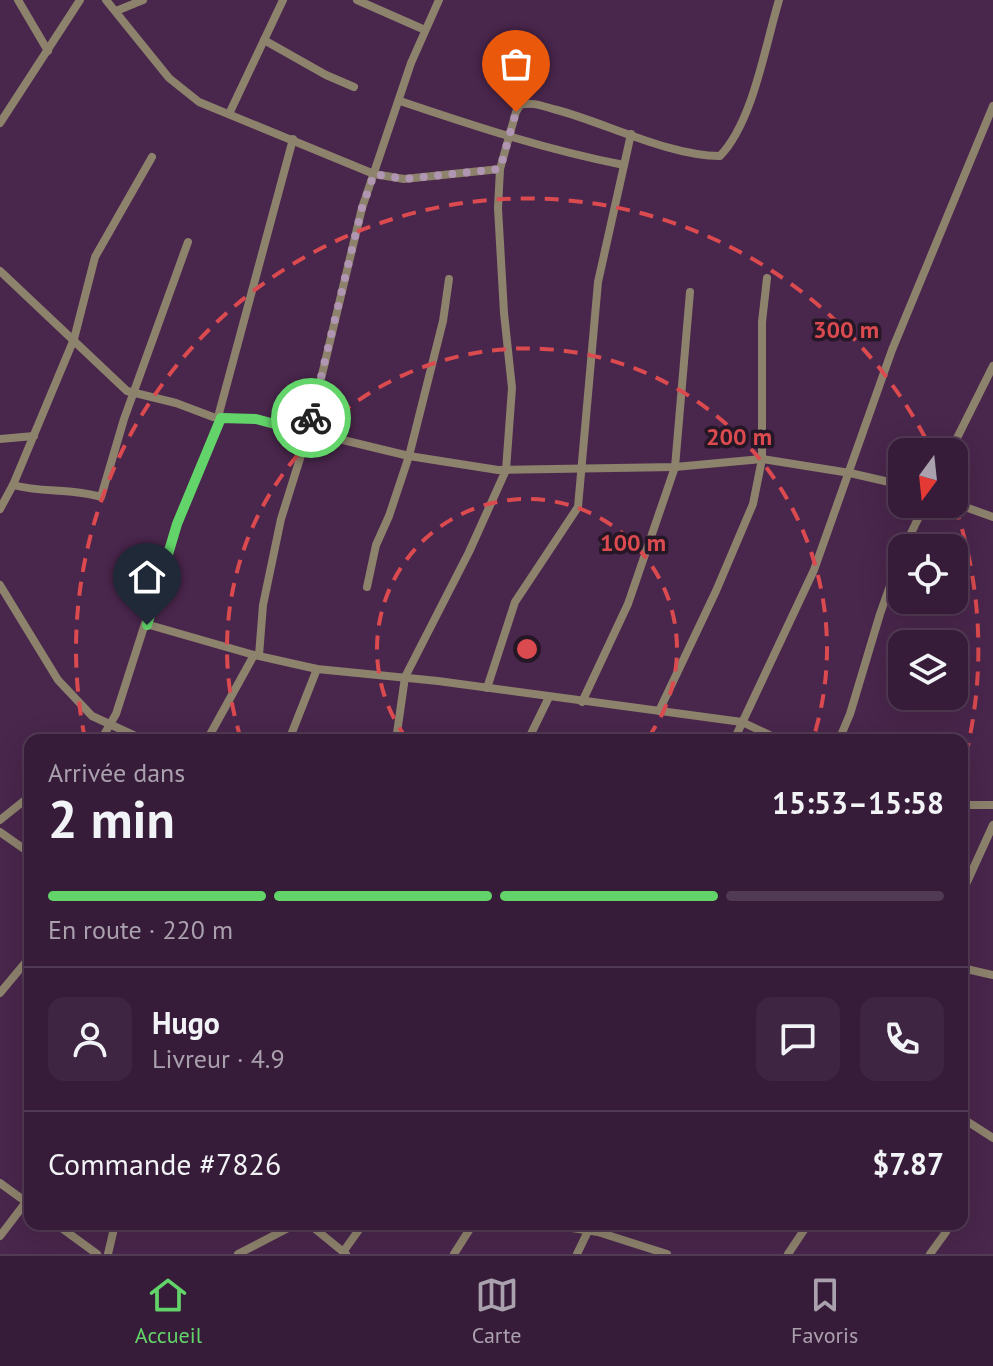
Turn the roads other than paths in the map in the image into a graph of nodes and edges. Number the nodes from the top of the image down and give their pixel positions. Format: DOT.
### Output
graph roads {
  1 [pos="18,0"];
  2 [pos="80,0"];
  3 [pos="106,0"];
  4 [pos="143,0"];
  5 [pos="283,0"];
  6 [pos="357,0"];
  7 [pos="439,0"];
  8 [pos="779,0"];
  9 [pos="116,11"];
  10 [pos="425,30"];
  11 [pos="264,40"];
  12 [pos="48,51"];
  13 [pos="354,87"];
  14 [pos="400,101"];
  15 [pos="993,106"];
  16 [pos="229,114"];
  17 [pos="0,123"];
  18 [pos="631,134"];
  19 [pos="510,138"];
  20 [pos="293,139"];
  21 [pos="152,157"];
  22 [pos="624,165"];
  23 [pos="500,169"];
  24 [pos="374,174"];
  25 [pos="188,242"];
  26 [pos="0,271"];
  27 [pos="767,278"];
  28 [pos="449,279"];
  29 [pos="690,292"];
  30 [pos="74,339"];
  31 [pos="993,366"];
  32 [pos="134,393"];
  33 [pos="219,418"];
  34 [pos="308,433"];
  35 [pos="34,436"];
  36 [pos="957,438"];
  37 [pos="0,439"];
  38 [pos="409,456"];
  39 [pos="762,459"];
  40 [pos="675,467"];
  41 [pos="580,469"];
  42 [pos="506,470"];
  43 [pos="850,473"];
  44 [pos="888,482"];
  45 [pos="13,485"];
  46 [pos="968,508"];
  47 [pos="0,509"];
  48 [pos="993,517"];
  49 [pos="0,585"];
  50 [pos="367,587"];
  51 [pos="888,596"];
  52 [pos="146,624"];
  53 [pos="257,655"];
  54 [pos="317,669"];
  55 [pos="405,677"];
  56 [pos="487,688"];
  57 [pos="549,697"];
  58 [pos="582,702"];
  59 [pos="659,711"];
  60 [pos="742,722"];
  61 [pos="110,725"];
  62 [pos="105,734"];
  63 [pos="130,734"];
  64 [pos="211,734"];
  65 [pos="291,734"];
  66 [pos="397,734"];
  67 [pos="531,734"];
  68 [pos="737,734"];
  69 [pos="767,734"];
  70 [pos="842,734"];
  71 [pos="24,801"];
  72 [pos="968,805"];
  73 [pos="993,805"];
  74 [pos="0,820"];
  75 [pos="993,825"];
  76 [pos="0,832"];
  77 [pos="24,849"];
  78 [pos="968,880"];
  79 [pos="24,966"];
  80 [pos="968,969"];
  81 [pos="993,975"];
  82 [pos="0,993"];
  83 [pos="968,1122"];
  84 [pos="993,1138"];
  85 [pos="0,1183"];
  86 [pos="24,1200"];
  87 [pos="24,1208"];
  88 [pos="64,1230"];
  89 [pos="114,1230"];
  90 [pos="284,1230"];
  91 [pos="316,1230"];
  92 [pos="359,1230"];
  93 [pos="469,1230"];
  94 [pos="595,1230"];
  95 [pos="599,1230"];
  96 [pos="804,1230"];
  97 [pos="946,1232"];
  98 [pos="0,1236"];
  99 [pos="345,1253"];
  100 [pos="97,1254"];
  101 [pos="108,1254"];
  102 [pos="238,1254"];
  103 [pos="454,1254"];
  104 [pos="577,1254"];
  105 [pos="667,1254"];
  106 [pos="788,1254"];
  107 [pos="930,1254"];
  1 -- 12 [label="street"];
  2 -- 12 [label="street"];
  3 -- 9 [label="street"];
  4 -- 9 [label="street"];
  5 -- 11 [label="street"];
  6 -- 10 [label="street"];
  7 -- 10 [label="street"];
  8 -- 18 [label="street"];
  9 -- 16 [label="street"];
  10 -- 14 [label="street"];
  11 -- 13 [label="street"];
  11 -- 16 [label="street"];
  12 -- 17 [label="street"];
  14 -- 19 [label="street"];
  14 -- 24 [label="street"];
  15 -- 43 [label="street"];
  16 -- 20 [label="street"];
  18 -- 19 [label="street"];
  18 -- 22 [label="street"];
  19 -- 22 [label="street"];
  19 -- 23 [label="street"];
  20 -- 24 [label="street"];
  20 -- 33 [label="street"];
  21 -- 30 [label="street"];
  22 -- 41 [label="street"];
  23 -- 24 [label="street"];
  23 -- 42 [label="street"];
  24 -- 34 [label="street"];
  25 -- 32 [label="street"];
  26 -- 30 [label="street"];
  27 -- 39 [label="street"];
  28 -- 38 [label="street"];
  29 -- 40 [label="street"];
  30 -- 32 [label="street"];
  30 -- 35 [label="street"];
  31 -- 36 [label="street"];
  32 -- 33 [label="street"];
  32 -- 45 [label="street"];
  33 -- 34 [label="street"];
  33 -- 52 [label="street"];
  34 -- 38 [label="street"];
  34 -- 53 [label="street"];
  35 -- 37 [label="street"];
  35 -- 45 [label="street"];
  38 -- 42 [label="street"];
  38 -- 50 [label="street"];
  39 -- 40 [label="street"];
  39 -- 43 [label="street"];
  39 -- 59 [label="street"];
  40 -- 41 [label="street"];
  40 -- 58 [label="street"];
  41 -- 42 [label="street"];
  41 -- 56 [label="street"];
  42 -- 55 [label="street"];
  43 -- 44 [label="street"];
  43 -- 60 [label="street"];
  45 -- 47 [label="street"];
  46 -- 48 [label="street"];
  49 -- 61 [label="street"];
  51 -- 70 [label="street"];
  52 -- 53 [label="street"];
  52 -- 61 [label="street"];
  53 -- 54 [label="street"];
  53 -- 64 [label="street"];
  54 -- 55 [label="street"];
  54 -- 65 [label="street"];
  55 -- 56 [label="street"];
  55 -- 66 [label="street"];
  56 -- 57 [label="street"];
  57 -- 58 [label="street"];
  57 -- 67 [label="street"];
  58 -- 59 [label="street"];
  59 -- 60 [label="street"];
  60 -- 68 [label="street"];
  60 -- 69 [label="street"];
  61 -- 62 [label="street"];
  61 -- 63 [label="street"];
  71 -- 74 [label="street"];
  72 -- 73 [label="street"];
  75 -- 78 [label="street"];
  76 -- 77 [label="street"];
  79 -- 82 [label="street"];
  80 -- 81 [label="street"];
  83 -- 84 [label="street"];
  85 -- 86 [label="street"];
  87 -- 98 [label="street"];
  88 -- 100 [label="street"];
  89 -- 101 [label="street"];
  90 -- 102 [label="street"];
  91 -- 99 [label="street"];
  92 -- 99 [label="street"];
  93 -- 103 [label="street"];
  94 -- 104 [label="street"];
  95 -- 105 [label="street"];
  96 -- 106 [label="street"];
  97 -- 107 [label="street"];
}
